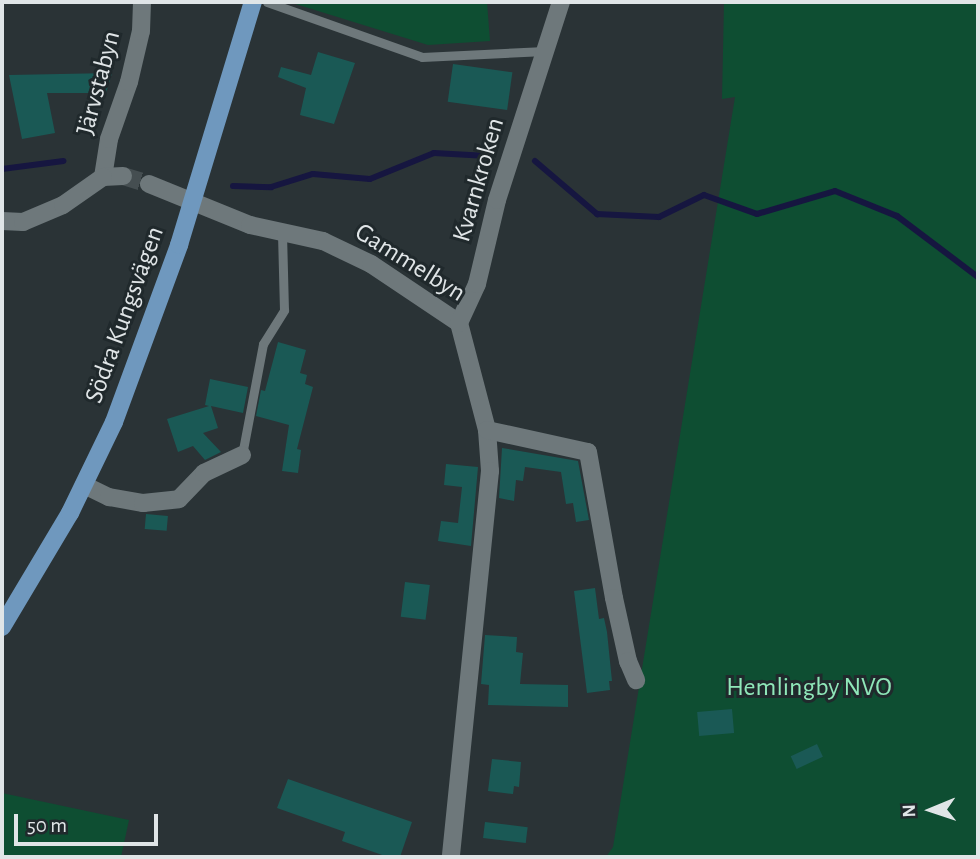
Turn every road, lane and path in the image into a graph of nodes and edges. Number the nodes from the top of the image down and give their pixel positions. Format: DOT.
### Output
graph roads {
  1 [pos="142,2"];
  2 [pos="253,2"];
  3 [pos="267,2"];
  4 [pos="561,2"];
  5 [pos="545,51"];
  6 [pos="123,176"];
  7 [pos="103,177"];
  8 [pos="149,184"];
  9 [pos="192,202"];
  10 [pos="2,221"];
  11 [pos="282,231"];
  12 [pos="459,323"];
  13 [pos="487,430"];
  14 [pos="242,455"];
  15 [pos="84,485"];
  16 [pos="2,627"];
  17 [pos="636,680"];
  18 [pos="451,857"];
  1 -- 7 [label="street, Järvstabyn"];
  2 -- 9 [label="main road, Södra Kungsvägen"];
  3 -- 5 [label="lane"];
  4 -- 5 [label="street, Kvarnkroken"];
  5 -- 12 [label="street, Kvarnkroken"];
  6 -- 7 [label="street"];
  7 -- 10 [label="street"];
  8 -- 9 [label="street, Gammelbyn"];
  9 -- 11 [label="street, Gammelbyn"];
  9 -- 15 [label="main road, Södra Kungsvägen"];
  11 -- 12 [label="street, Gammelbyn"];
  11 -- 14 [label="lane"];
  12 -- 13 [label="street, Gammelbyn"];
  13 -- 17 [label="street"];
  13 -- 18 [label="street, Gammelbyn"];
  14 -- 15 [label="street"];
  15 -- 16 [label="main road, Södra Kungsvägen"];
}
